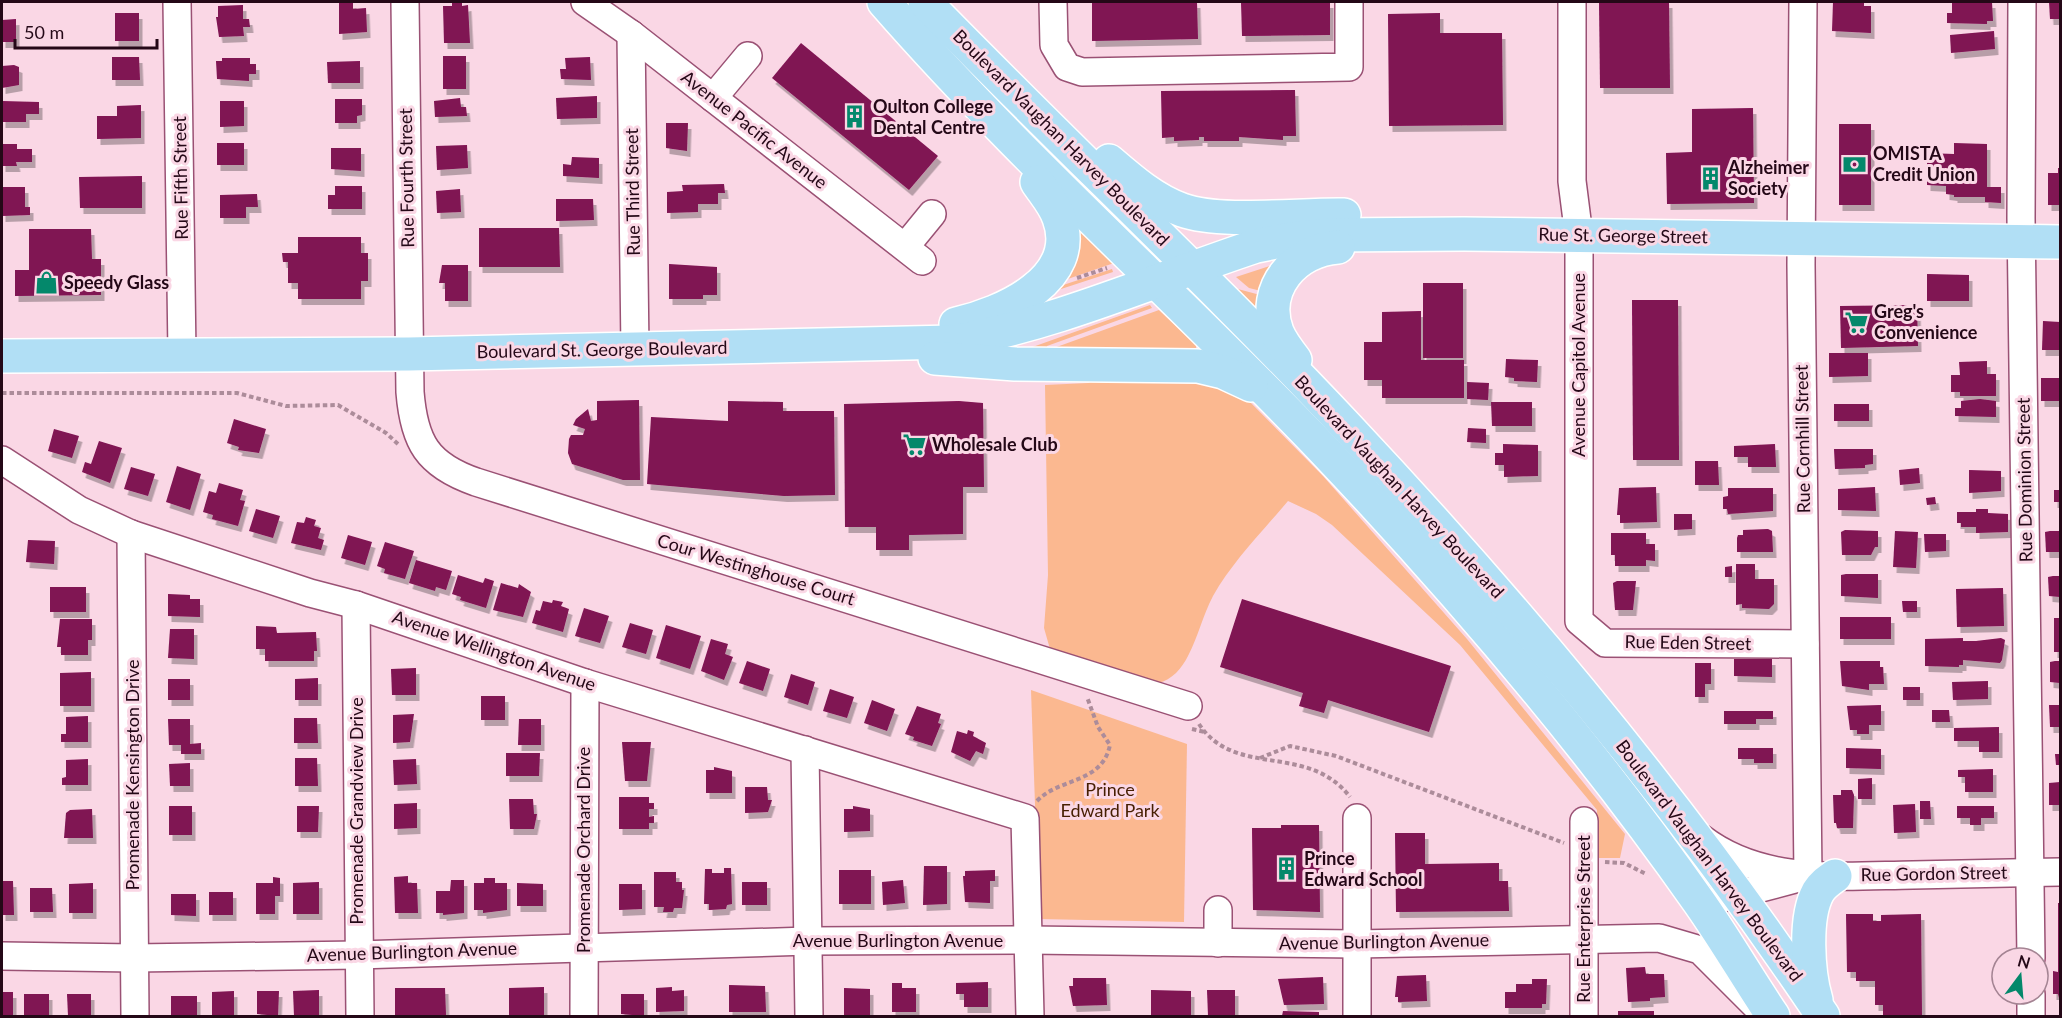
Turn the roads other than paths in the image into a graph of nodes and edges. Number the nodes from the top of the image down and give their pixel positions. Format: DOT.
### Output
graph roads {
  1 [pos="177,2"];
  2 [pos="405,2"];
  3 [pos="585,2"];
  4 [pos="884,2"];
  5 [pos="1053,2"];
  6 [pos="1349,2"];
  7 [pos="1572,2"];
  8 [pos="1803,2"];
  9 [pos="2022,2"];
  10 [pos="930,6"];
  11 [pos="631,34"];
  12 [pos="748,56"];
  13 [pos="713,98"];
  14 [pos="1000,129"];
  15 [pos="932,214"];
  16 [pos="1464,234"];
  17 [pos="1579,236"];
  18 [pos="1801,239"];
  19 [pos="2022,242"];
  20 [pos="2061,242"];
  21 [pos="1190,269"];
  22 [pos="1155,281"];
  23 [pos="762,347"];
  24 [pos="635,350"];
  25 [pos="182,354"];
  26 [pos="409,354"];
  27 [pos="2,356"];
  28 [pos="1268,393"];
  29 [pos="1345,425"];
  30 [pos="2,460"];
  31 [pos="131,534"];
  32 [pos="356,605"];
  33 [pos="1579,621"];
  34 [pos="1805,644"];
  35 [pos="585,683"];
  36 [pos="1188,706"];
  37 [pos="805,750"];
  38 [pos="1357,818"];
  39 [pos="1584,821"];
  40 [pos="1688,828"];
  41 [pos="2061,872"];
  42 [pos="2031,873"];
  43 [pos="1822,876"];
  44 [pos="1737,892"];
  45 [pos="1700,904"];
  46 [pos="1218,910"];
  47 [pos="1584,939"];
  48 [pos="1029,940"];
  49 [pos="808,941"];
  50 [pos="1218,943"];
  51 [pos="1356,944"];
  52 [pos="584,946"];
  53 [pos="2031,946"];
  54 [pos="358,955"];
  55 [pos="2,956"];
  56 [pos="134,958"];
  57 [pos="1821,1013"];
  58 [pos="135,1017"];
  59 [pos="360,1017"];
  60 [pos="584,1017"];
  61 [pos="809,1017"];
  62 [pos="1030,1017"];
  63 [pos="1357,1017"];
  64 [pos="1584,1017"];
  65 [pos="1766,1017"];
  66 [pos="1773,1017"];
  1 -- 25 [label="street, Rue Fifth Street"];
  2 -- 26 [label="street, Rue Fourth Street"];
  3 -- 11 [label="street, Avenue Pacific Avenue"];
  4 -- 14 [label="main road, Boulevard Vaughan Harvey Boulevard"];
  5 -- 6 [label="street"];
  7 -- 17 [label="street, Avenue Capitol Avenue"];
  8 -- 18 [label="street, Rue Cornhill Street"];
  9 -- 19 [label="street, Rue Dominion Street"];
  10 -- 16 [label="main road"];
  10 -- 21 [label="main road, Boulevard Vaughan Harvey Boulevard"];
  11 -- 13 [label="street, Avenue Pacific Avenue"];
  11 -- 24 [label="street, Rue Third Street"];
  12 -- 13 [label="street"];
  13 -- 15 [label="street, Avenue Pacific Avenue"];
  14 -- 22 [label="main road, Boulevard Vaughan Harvey Boulevard"];
  14 -- 23 [label="main road"];
  16 -- 17 [label="main road, Rue St. George Street"];
  16 -- 21 [label="main road, Rue St. George Street"];
  16 -- 29 [label="main road"];
  17 -- 18 [label="main road, Rue St. George Street"];
  17 -- 33 [label="street, Avenue Capitol Avenue"];
  18 -- 19 [label="main road, Rue St. George Street"];
  18 -- 34 [label="street, Rue Cornhill Street"];
  19 -- 20 [label="main road, Rue St. George Street"];
  19 -- 42 [label="street, Rue Dominion Street"];
  21 -- 22 [label="main road, Boulevard St. George Boulevard"];
  21 -- 29 [label="main road, Boulevard Vaughan Harvey Boulevard"];
  22 -- 23 [label="main road, Boulevard St. George Boulevard"];
  22 -- 28 [label="main road, Boulevard Vaughan Harvey Boulevard"];
  23 -- 24 [label="main road, Boulevard St. George Boulevard"];
  23 -- 28 [label="main road"];
  24 -- 26 [label="main road, Boulevard St. George Boulevard"];
  25 -- 26 [label="main road, Boulevard St. George Boulevard"];
  25 -- 27 [label="main road, Boulevard St. George Boulevard"];
  26 -- 36 [label="street, Cour Westinghouse Court"];
  28 -- 45 [label="main road, Boulevard Vaughan Harvey Boulevard"];
  29 -- 40 [label="main road, Boulevard Vaughan Harvey Boulevard"];
  30 -- 31 [label="street, Avenue Wellington Avenue"];
  31 -- 32 [label="street, Avenue Wellington Avenue"];
  31 -- 56 [label="street, Promenade Kensington Drive"];
  32 -- 35 [label="street, Avenue Wellington Avenue"];
  32 -- 54 [label="street, Promenade Grandview Drive"];
  33 -- 34 [label="street, Rue Eden Street"];
  34 -- 43 [label="street, Rue Cornhill Street"];
  35 -- 37 [label="street, Avenue Wellington Avenue"];
  35 -- 52 [label="street, Promenade Orchard Drive"];
  37 -- 48 [label="street, Avenue Wellington Avenue"];
  37 -- 49 [label="street"];
  38 -- 51 [label="street"];
  39 -- 47 [label="street, Rue Enterprise Street"];
  40 -- 43 [label="street, Rue Gordon Street"];
  40 -- 44 [label="main road, Boulevard Vaughan Harvey Boulevard"];
  41 -- 42 [label="street, Rue Gordon Street"];
  42 -- 43 [label="street, Rue Gordon Street"];
  42 -- 53 [label="street, Rue Dominion Street"];
  43 -- 44 [label="street, Rue Gordon Street"];
  43 -- 57 [label="main road"];
  44 -- 45 [label="street, Rue Gordon Street"];
  44 -- 57 [label="main road, Boulevard Vaughan Harvey Boulevard"];
  45 -- 66 [label="main road, Boulevard Vaughan Harvey Boulevard"];
  46 -- 50 [label="street"];
  47 -- 51 [label="street, Avenue Burlington Avenue"];
  47 -- 64 [label="street, Rue Enterprise Street"];
  47 -- 65 [label="street, Avenue Burlington Avenue"];
  48 -- 49 [label="street, Avenue Burlington Avenue"];
  48 -- 50 [label="street, Avenue Burlington Avenue"];
  48 -- 62 [label="street"];
  49 -- 52 [label="street, Avenue Burlington Avenue"];
  49 -- 61 [label="street"];
  50 -- 51 [label="street, Avenue Burlington Avenue"];
  51 -- 63 [label="street"];
  52 -- 54 [label="street, Avenue Burlington Avenue"];
  52 -- 60 [label="street, Promenade Orchard Drive"];
  54 -- 56 [label="street, Avenue Burlington Avenue"];
  54 -- 59 [label="street, Promenade Grandview Drive"];
  55 -- 56 [label="street, Avenue Burlington Avenue"];
  56 -- 58 [label="street, Promenade Kensington Drive"];
}
